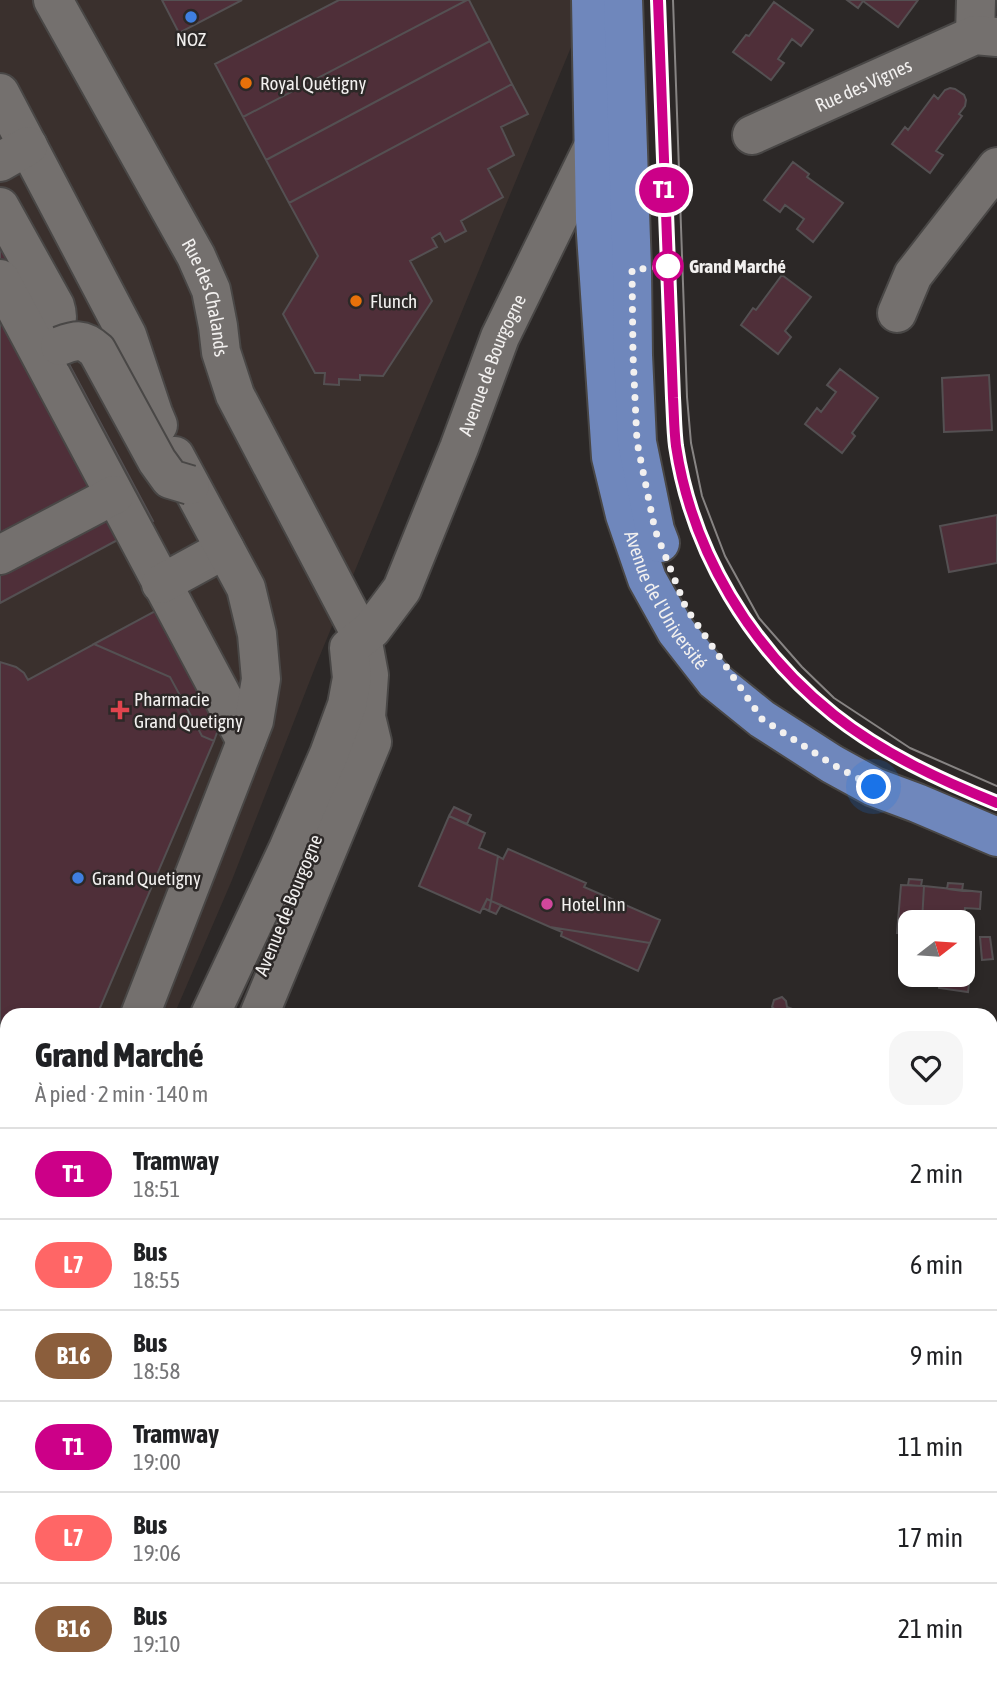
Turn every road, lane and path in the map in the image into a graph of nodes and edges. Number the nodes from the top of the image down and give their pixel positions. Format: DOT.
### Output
graph roads {
  1 [pos="42,0"];
  2 [pos="53,0"];
  3 [pos="70,0"];
  4 [pos="591,0"];
  5 [pos="623,0"];
  6 [pos="983,24"];
  7 [pos="0,93"];
  8 [pos="103,93"];
  9 [pos="752,135"];
  10 [pos="593,148"];
  11 [pos="14,154"];
  12 [pos="997,167"];
  13 [pos="0,206"];
  14 [pos="0,251"];
  15 [pos="0,279"];
  16 [pos="897,313"];
  17 [pos="127,335"];
  18 [pos="56,355"];
  19 [pos="190,485"];
  20 [pos="114,495"];
  21 [pos="225,550"];
  22 [pos="0,555"];
  23 [pos="161,584"];
  24 [pos="345,603"];
  25 [pos="356,643"];
  26 [pos="762,719"];
  27 [pos="350,725"];
  28 [pos="246,741"];
  29 [pos="997,837"];
  30 [pos="143,1008"];
  31 [pos="196,1008"];
  32 [pos="213,1008"];
  33 [pos="246,1008"];
  34 [pos="262,1008"];
  1 -- 8 [label="street"];
  2 -- 8 [label="street, Rue des Chalands"];
  3 -- 8 [label="street"];
  4 -- 10 [label="main road, Avenue de l'Université"];
  5 -- 26 [label="main road, Avenue de l'Université"];
  6 -- 9 [label="street, Rue des Vignes"];
  7 -- 11 [label="street"];
  8 -- 24 [label="street, Rue des Chalands"];
  10 -- 25 [label="street, Avenue de Bourgogne"];
  10 -- 26 [label="main road, Avenue de l'Université"];
  11 -- 17 [label="street"];
  12 -- 16 [label="street"];
  13 -- 18 [label="street"];
  14 -- 18 [label="street"];
  15 -- 18 [label="street"];
  17 -- 18 [label="street"];
  17 -- 19 [label="street"];
  18 -- 19 [label="street, bridge"];
  18 -- 20 [label="street"];
  19 -- 21 [label="street"];
  20 -- 22 [label="street"];
  20 -- 23 [label="street"];
  21 -- 23 [label="street"];
  21 -- 28 [label="street"];
  23 -- 28 [label="street"];
  24 -- 25 [label="street, Avenue de Bourgogne"];
  25 -- 27 [label="street, Avenue de Bourgogne"];
  26 -- 29 [label="main road"];
  27 -- 31 [label="street, Avenue de Bourgogne"];
  27 -- 32 [label="street, Avenue de Bourgogne"];
  27 -- 33 [label="street, Avenue de Bourgogne"];
  27 -- 34 [label="street, Avenue de Bourgogne"];
  28 -- 30 [label="street"];
}
